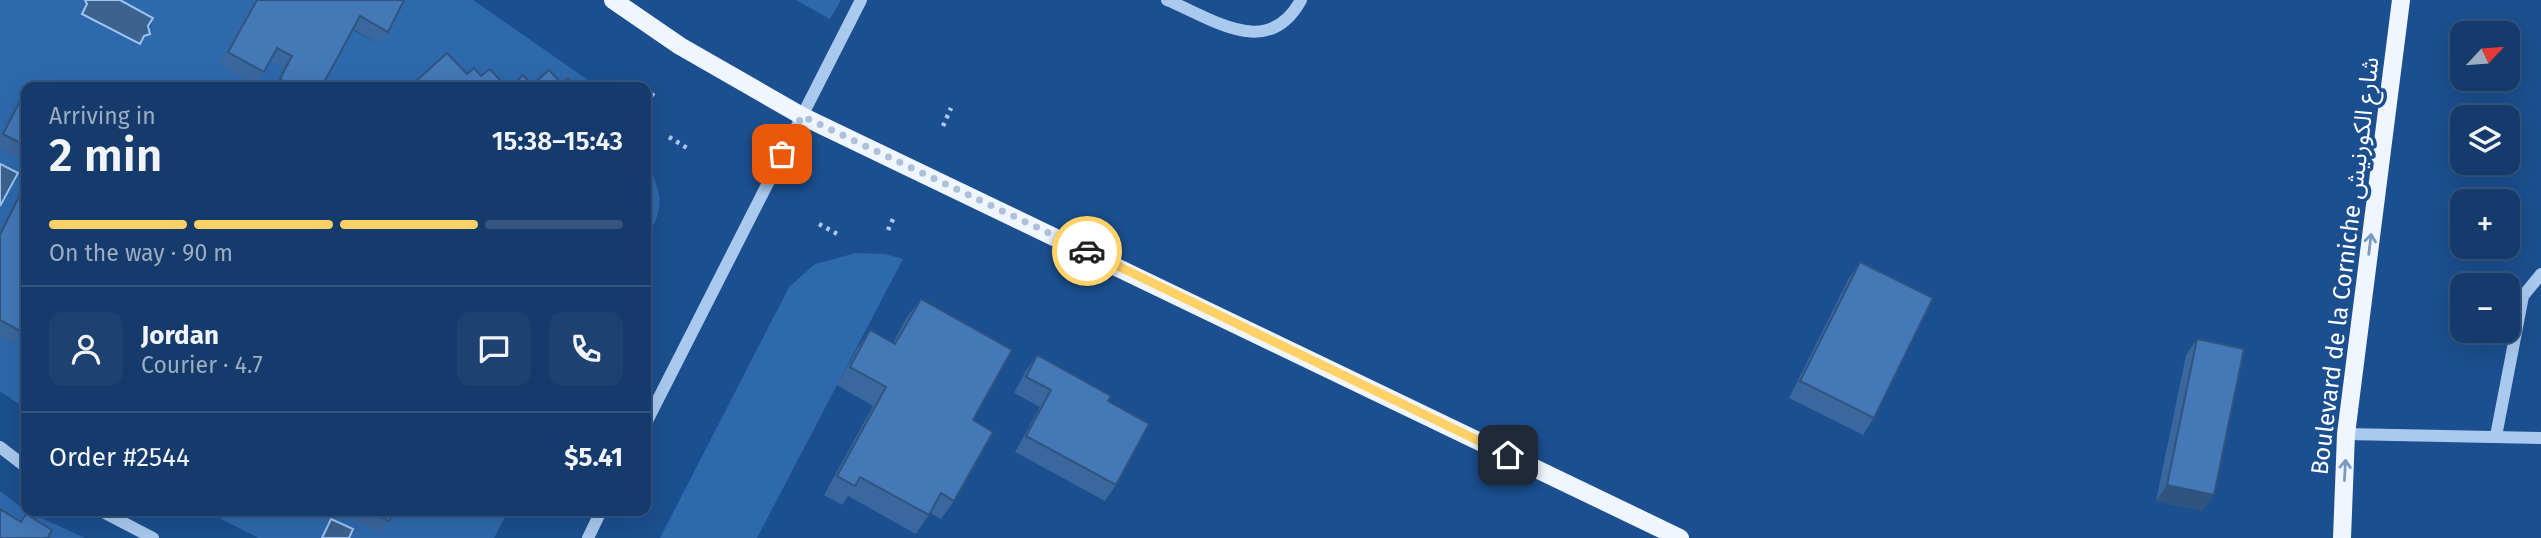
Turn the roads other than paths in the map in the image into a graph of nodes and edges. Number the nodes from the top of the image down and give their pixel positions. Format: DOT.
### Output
graph roads {
  1 [pos="613,0"];
  2 [pos="861,0"];
  3 [pos="1167,0"];
  4 [pos="1301,0"];
  5 [pos="2401,0"];
  6 [pos="802,116"];
  7 [pos="2541,274"];
  8 [pos="651,413"];
  9 [pos="2346,434"];
  10 [pos="2496,436"];
  11 [pos="2541,438"];
  12 [pos="0,447"];
  13 [pos="21,463"];
  14 [pos="111,516"];
  15 [pos="599,516"];
  16 [pos="153,538"];
  17 [pos="588,538"];
  18 [pos="1680,538"];
  19 [pos="2342,538"];
  1 -- 6 [label="main road"];
  2 -- 6 [label="street"];
  3 -- 4 [label="street"];
  9 -- 5 [label="main road, Boulevard de la Corniche شارع الكورنيش, one-way"];
  6 -- 8 [label="street"];
  6 -- 18 [label="main road"];
  7 -- 10 [label="street"];
  9 -- 10 [label="street"];
  19 -- 9 [label="main road, Boulevard de la Corniche شارع الكورنيش, one-way"];
  10 -- 11 [label="street"];
  12 -- 13 [label="street"];
  14 -- 16 [label="street"];
  15 -- 17 [label="street"];
}
